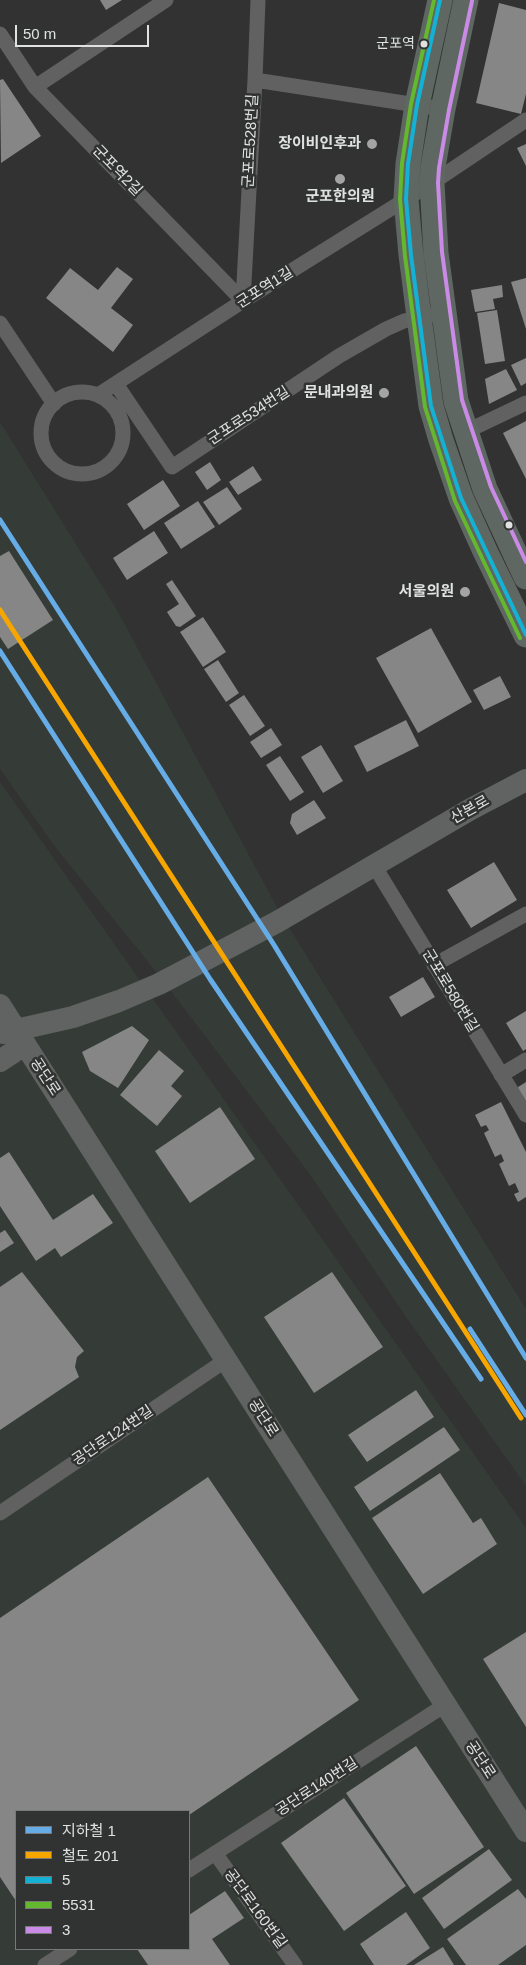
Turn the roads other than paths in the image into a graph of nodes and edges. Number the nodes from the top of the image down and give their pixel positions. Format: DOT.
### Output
graph roads {
  1 [pos="166,0"];
  2 [pos="258,0"];
  3 [pos="440,0"];
  4 [pos="466,0"];
  5 [pos="0,34"];
  6 [pos="254,80"];
  7 [pos="35,86"];
  8 [pos="417,105"];
  9 [pos="443,109"];
  10 [pos="526,120"];
  11 [pos="432,183"];
  12 [pos="406,199"];
  13 [pos="243,302"];
  14 [pos="444,312"];
  15 [pos="419,318"];
  16 [pos="0,322"];
  17 [pos="116,384"];
  18 [pos="98,395"];
  19 [pos="526,403"];
  20 [pos="54,404"];
  21 [pos="465,432"];
  22 [pos="526,578"];
  23 [pos="526,635"];
  24 [pos="526,780"];
  25 [pos="374,867"];
  26 [pos="526,914"];
  27 [pos="434,965"];
  28 [pos="0,1006"];
  29 [pos="0,1034"];
  30 [pos="24,1045"];
  31 [pos="526,1060"];
  32 [pos="0,1061"];
  33 [pos="501,1075"];
  34 [pos="526,1115"];
  35 [pos="226,1360"];
  36 [pos="0,1513"];
  37 [pos="445,1705"];
  38 [pos="526,1831"];
  39 [pos="215,1853"];
  40 [pos="190,1869"];
  41 [pos="68,1950"];
  42 [pos="45,1965"];
  43 [pos="295,1965"];
  1 -- 7 [label="street"];
  2 -- 6 [label="street"];
  3 -- 8 [label="main road"];
  4 -- 9 [label="main road"];
  5 -- 7 [label="street, 군포역2길"];
  6 -- 8 [label="street, 군포로528번길"];
  6 -- 13 [label="street, 군포로528번길"];
  7 -- 13 [label="street, 군포역2길"];
  8 -- 9 [label="street, 군포로528번길"];
  8 -- 12 [label="main road"];
  9 -- 11 [label="main road"];
  10 -- 11 [label="street, 군포역1길"];
  11 -- 12 [label="street, 군포역1길"];
  11 -- 14 [label="main road"];
  12 -- 13 [label="street, 군포역1길"];
  12 -- 15 [label="main road"];
  13 -- 17 [label="street, 군포역1길"];
  14 -- 15 [label="street, 군포로534번길"];
  14 -- 21 [label="main road"];
  15 -- 17 [label="street, 군포로534번길"];
  15 -- 23 [label="main road"];
  16 -- 20 [label="street"];
  17 -- 18 [label="street, 군포역1길"];
  18 -- 20 [label="street"];
  18 -- 20 [label="street"];
  19 -- 21 [label="street"];
  21 -- 22 [label="main road"];
  24 -- 29 [label="street, 산본로"];
  25 -- 27 [label="street, 군포로580번길"];
  26 -- 27 [label="street"];
  27 -- 33 [label="street, 군포로580번길"];
  28 -- 30 [label="street, 공단로"];
  30 -- 32 [label="street"];
  30 -- 35 [label="street, 공단로"];
  31 -- 33 [label="street"];
  33 -- 34 [label="street, 군포로580번길"];
  35 -- 36 [label="street, 공단로124번길"];
  35 -- 37 [label="street, 공단로"];
  37 -- 38 [label="street, 공단로"];
  37 -- 39 [label="street, 공단로140번길"];
  39 -- 40 [label="street, 공단로140번길"];
  39 -- 43 [label="street, 공단로160번길"];
  41 -- 42 [label="street"];
}
